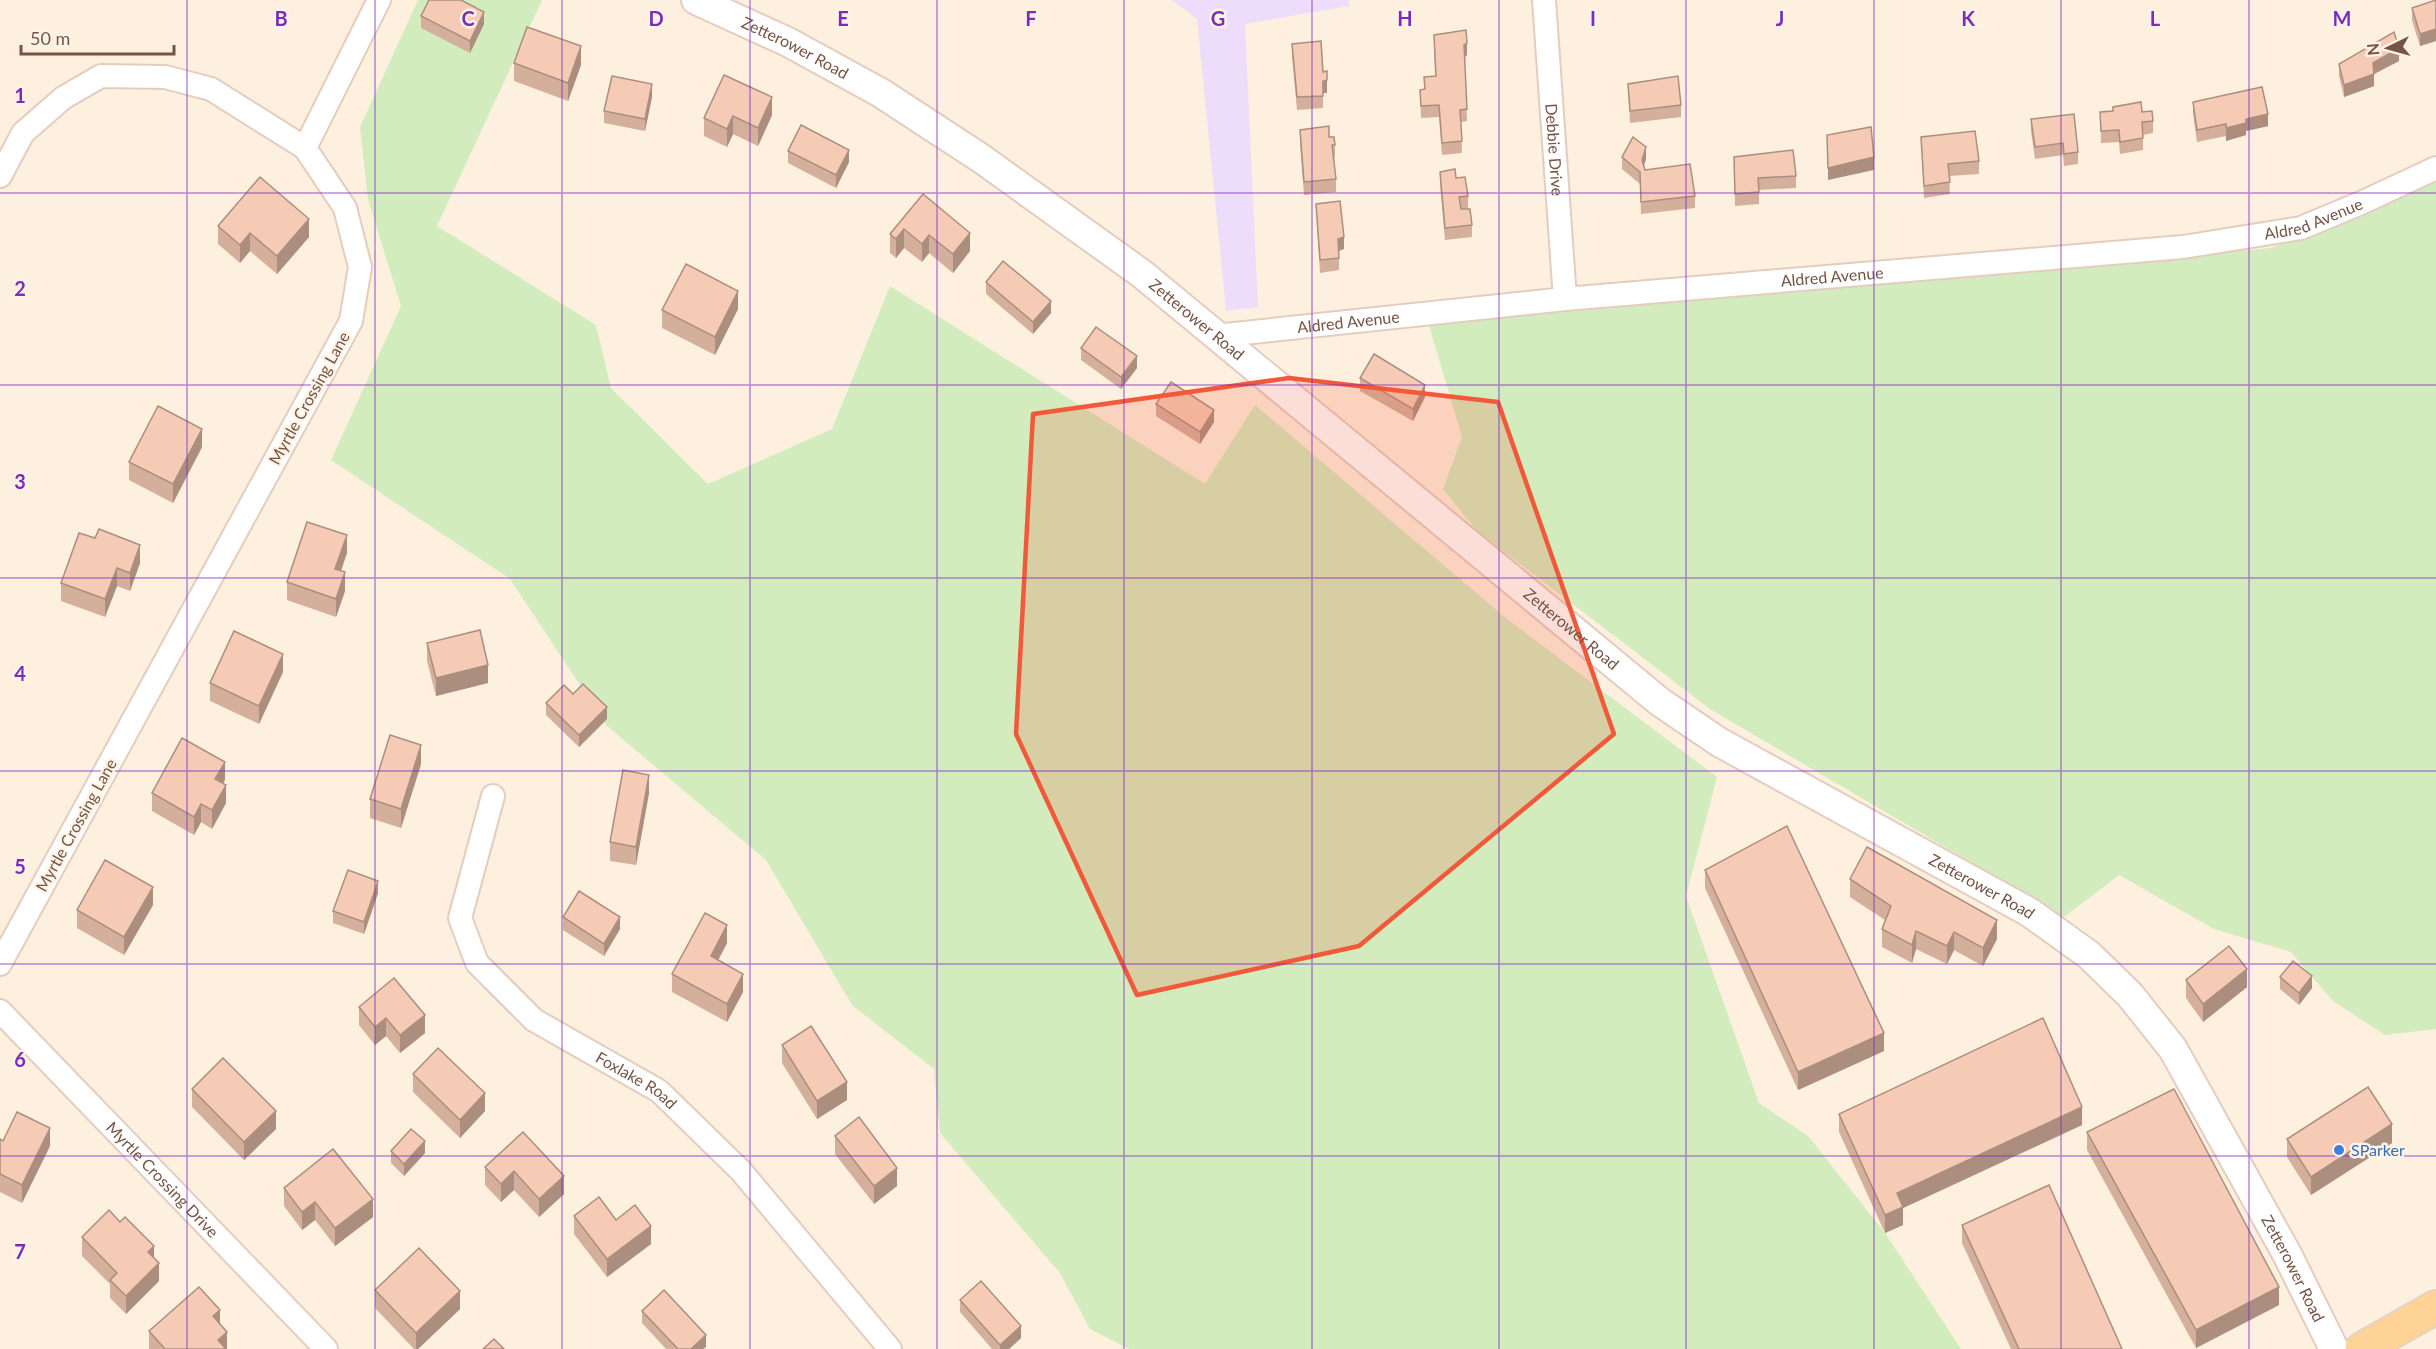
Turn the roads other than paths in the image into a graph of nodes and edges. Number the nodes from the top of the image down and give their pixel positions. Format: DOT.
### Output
graph roads {
  1 [pos="379,0"];
  2 [pos="696,0"];
  3 [pos="1544,0"];
  4 [pos="305,148"];
  5 [pos="2436,168"];
  6 [pos="0,176"];
  7 [pos="1565,299"];
  8 [pos="1215,336"];
  9 [pos="493,796"];
  10 [pos="0,964"];
  11 [pos="0,1011"];
  12 [pos="2436,1307"];
  13 [pos="326,1349"];
  14 [pos="890,1349"];
  15 [pos="2334,1349"];
  16 [pos="2362,1349"];
  1 -- 4 [label="street"];
  2 -- 8 [label="street, Zetterower Road"];
  3 -- 7 [label="street, Debbie Drive"];
  4 -- 6 [label="street, Myrtle Crossing Lane"];
  4 -- 10 [label="street, Myrtle Crossing Lane"];
  5 -- 7 [label="street, Aldred Avenue"];
  7 -- 8 [label="street, Aldred Avenue"];
  8 -- 15 [label="street, Zetterower Road"];
  9 -- 14 [label="street, Foxlake Road"];
  11 -- 13 [label="street, Myrtle Crossing Drive"];
  12 -- 16 [label="main road"];
}
